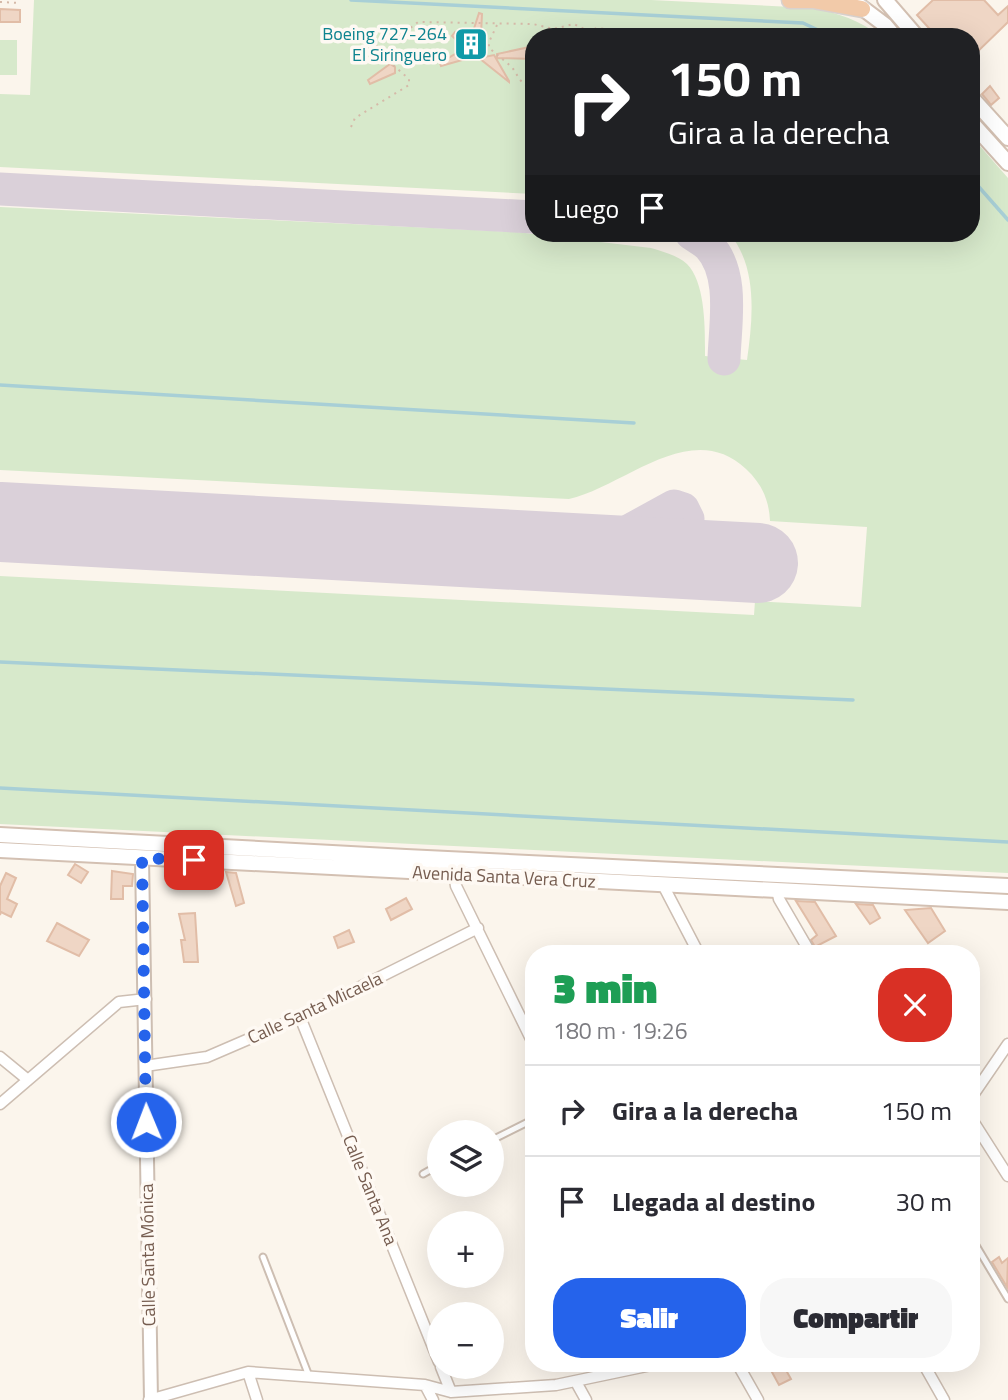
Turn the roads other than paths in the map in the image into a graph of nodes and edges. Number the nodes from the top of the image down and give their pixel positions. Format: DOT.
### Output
graph roads {
  1 [pos="790,0"];
  2 [pos="885,0"];
  3 [pos="857,4"];
  4 [pos="888,28"];
  5 [pos="910,28"];
  6 [pos="980,107"];
  7 [pos="980,132"];
  8 [pos="1008,138"];
  9 [pos="1008,163"];
  10 [pos="0,835"];
  11 [pos="0,850"];
  12 [pos="142,858"];
  13 [pos="454,874"];
  14 [pos="663,885"];
  15 [pos="1008,886"];
  16 [pos="777,890"];
  17 [pos="1008,902"];
  18 [pos="478,928"];
  19 [pos="694,945"];
  20 [pos="806,945"];
  21 [pos="146,999"];
  22 [pos="300,1017"];
  23 [pos="525,1026"];
  24 [pos="1008,1044"];
  25 [pos="0,1057"];
  26 [pos="145,1066"];
  27 [pos="28,1080"];
  28 [pos="980,1085"];
  29 [pos="0,1104"];
  30 [pos="525,1124"];
  31 [pos="980,1132"];
  32 [pos="504,1134"];
  33 [pos="427,1172"];
  34 [pos="423,1174"];
  35 [pos="1008,1176"];
  36 [pos="980,1252"];
  37 [pos="262,1257"];
  38 [pos="1008,1299"];
  39 [pos="427,1332"];
  40 [pos="621,1372"];
  41 [pos="742,1372"];
  42 [pos="928,1372"];
  43 [pos="247,1373"];
  44 [pos="309,1376"];
  45 [pos="446,1379"];
  46 [pos="576,1382"];
  47 [pos="425,1385"];
  48 [pos="452,1392"];
  49 [pos="150,1400"];
  50 [pos="257,1400"];
  51 [pos="433,1400"];
  52 [pos="586,1400"];
  53 [pos="758,1400"];
  54 [pos="944,1400"];
  1 -- 3 [label="highway"];
  2 -- 5 [label="main road"];
  3 -- 4 [label="main road"];
  6 -- 8 [label="main road"];
  7 -- 9 [label="main road"];
  10 -- 15 [label="main road, Avenida Santa Vera Cruz"];
  11 -- 12 [label="main road, Avenida Santa Vera Cruz"];
  12 -- 13 [label="main road, Avenida Santa Vera Cruz"];
  12 -- 21 [label="street, Calle Santa Mónica"];
  13 -- 14 [label="main road, Avenida Santa Vera Cruz"];
  13 -- 18 [label="street"];
  14 -- 16 [label="main road, Avenida Santa Vera Cruz"];
  14 -- 19 [label="street"];
  16 -- 17 [label="main road, Avenida Santa Vera Cruz"];
  16 -- 20 [label="street"];
  18 -- 22 [label="street, Calle Santa Micaela"];
  18 -- 23 [label="street"];
  21 -- 26 [label="street, Calle Santa Mónica"];
  21 -- 27 [label="street"];
  22 -- 26 [label="street, Calle Santa Micaela"];
  22 -- 39 [label="street, Calle Santa Ana"];
  24 -- 28 [label="street"];
  25 -- 27 [label="street"];
  26 -- 49 [label="street, Calle Santa Mónica"];
  27 -- 29 [label="street"];
  30 -- 32 [label="lane"];
  31 -- 35 [label="street"];
  33 -- 34 [label="lane"];
  36 -- 38 [label="lane"];
  37 -- 44 [label="lane"];
  40 -- 46 [label="street"];
  41 -- 53 [label="street"];
  42 -- 54 [label="street"];
  43 -- 44 [label="street"];
  43 -- 49 [label="street"];
  43 -- 50 [label="street"];
  44 -- 47 [label="street"];
  45 -- 48 [label="street, Calle Santa Ana"];
  46 -- 48 [label="street"];
  46 -- 52 [label="street"];
  47 -- 48 [label="street"];
  47 -- 51 [label="street"];
}
